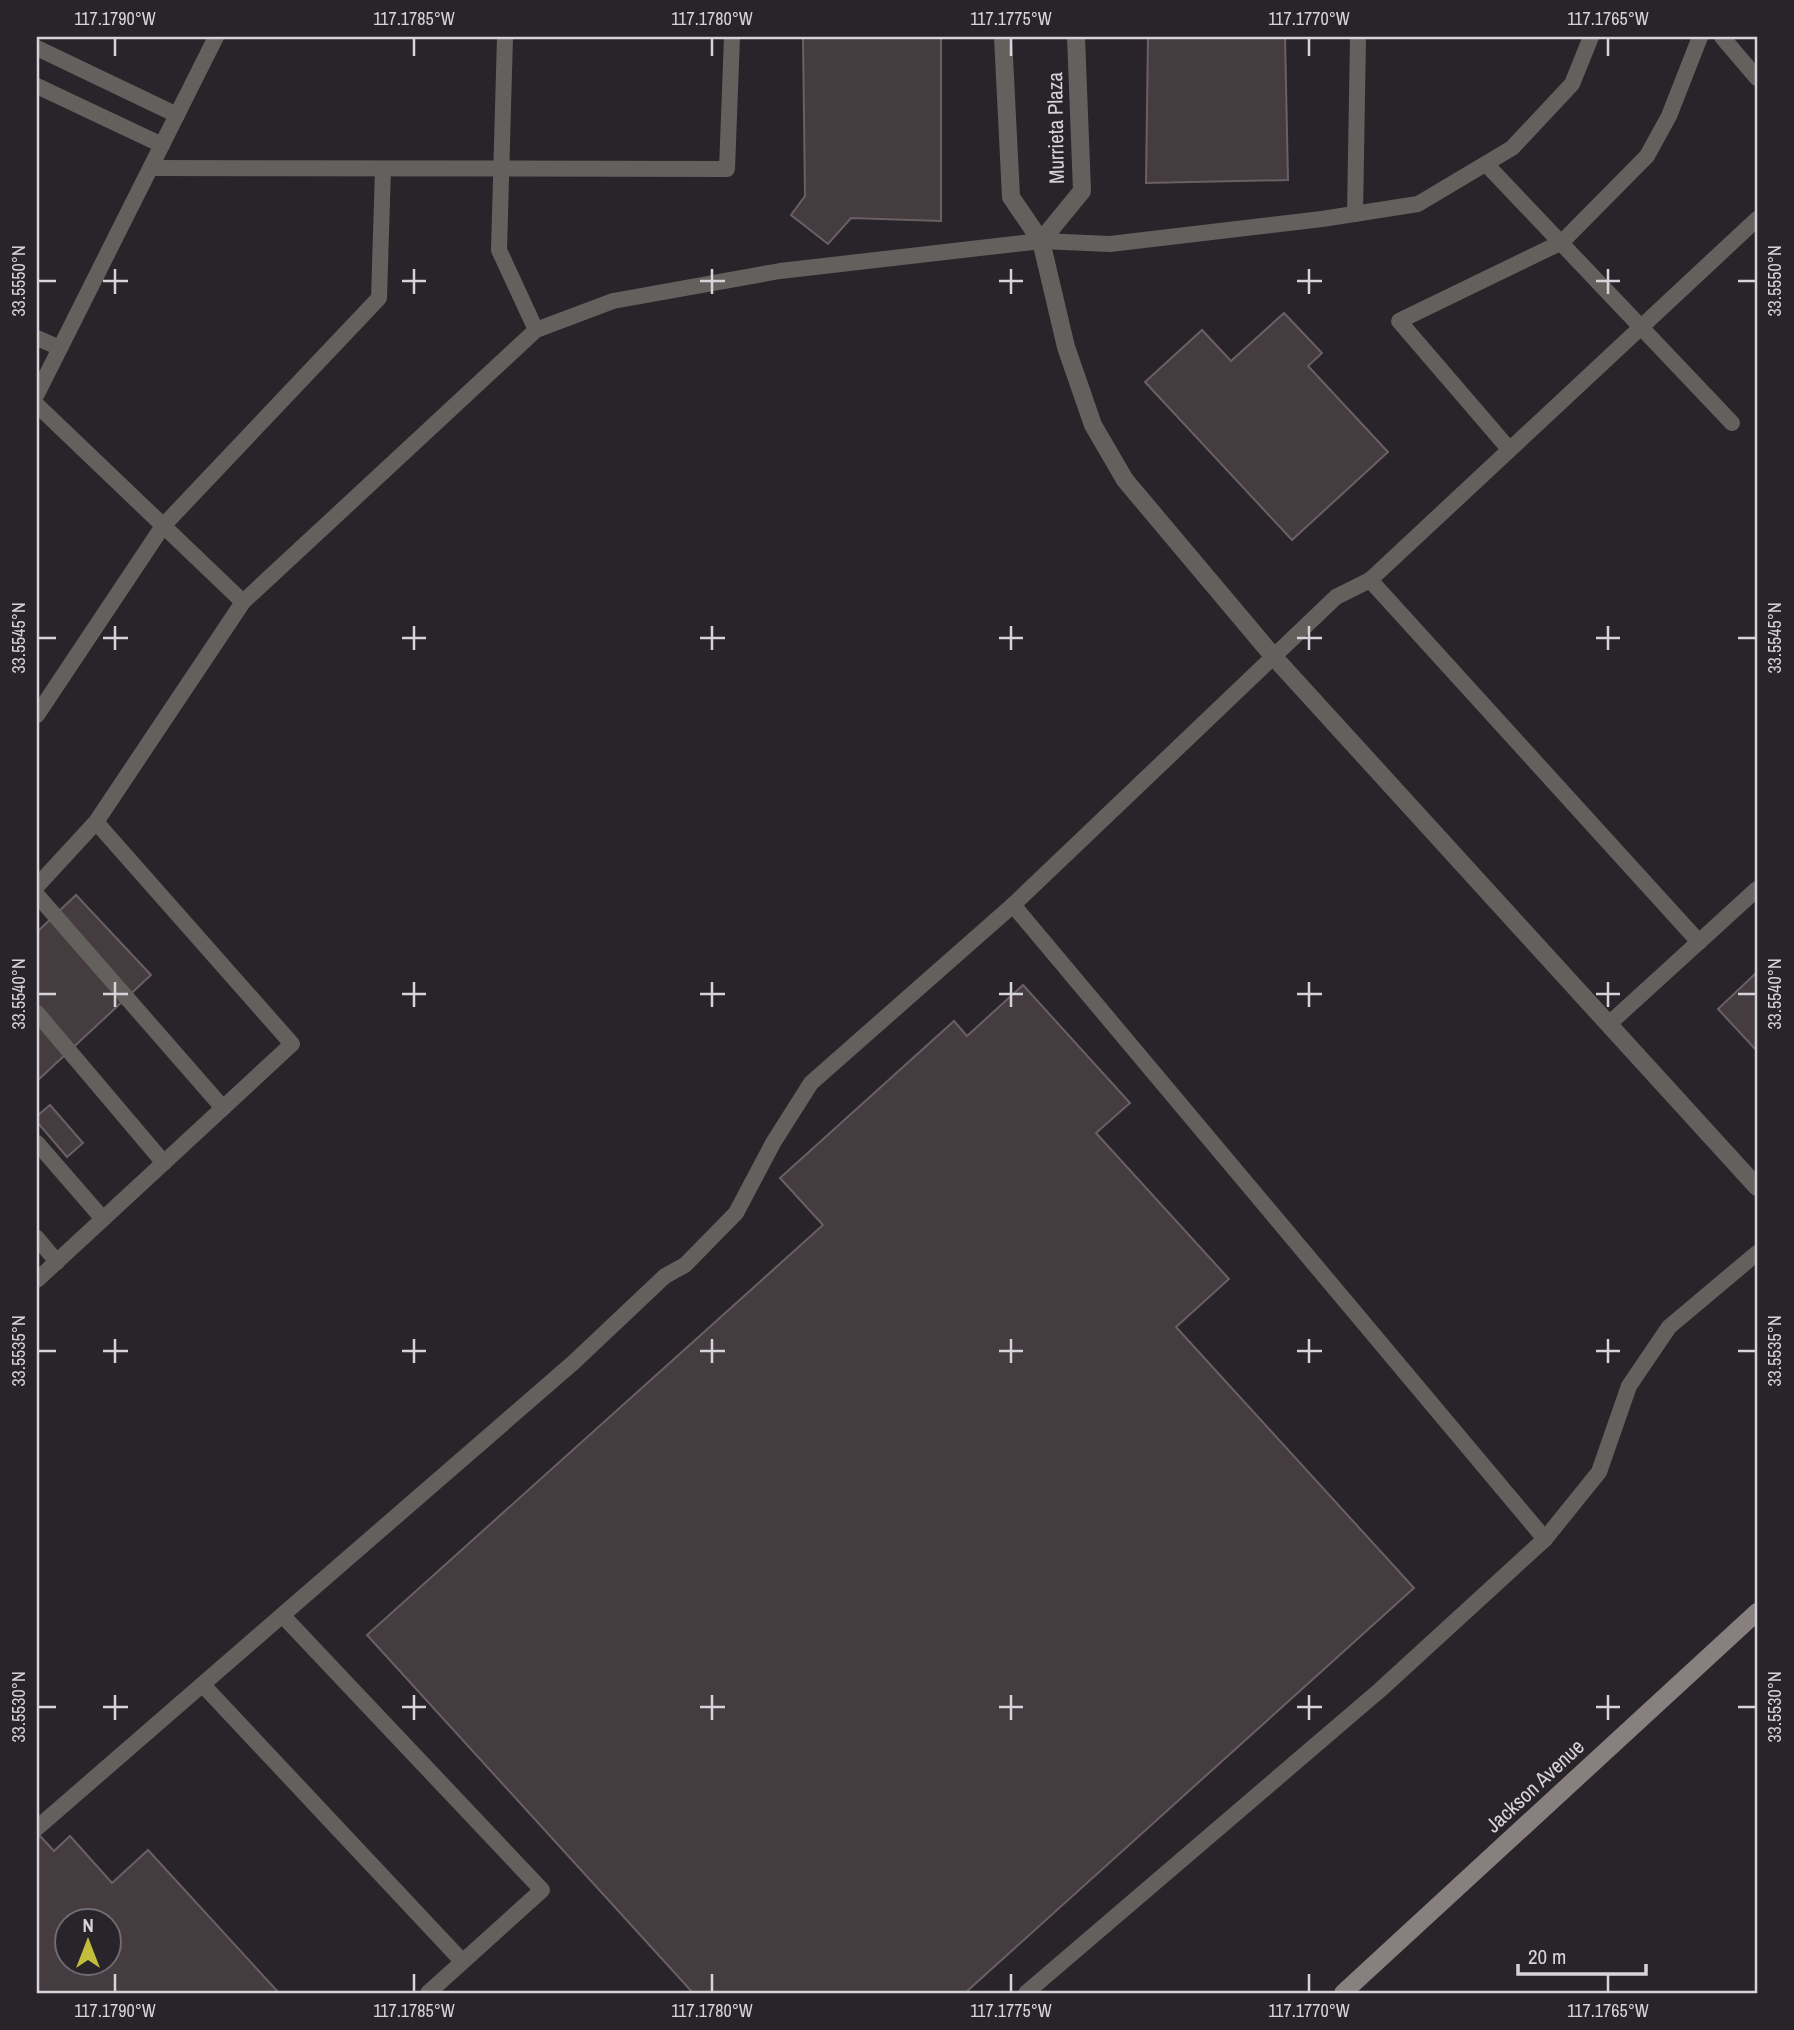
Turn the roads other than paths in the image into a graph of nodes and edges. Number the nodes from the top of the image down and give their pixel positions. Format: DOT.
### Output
graph roads {
  1 [pos="216,37"];
  2 [pos="505,37"];
  3 [pos="732,37"];
  4 [pos="1003,37"];
  5 [pos="1076,37"];
  6 [pos="1357,37"];
  7 [pos="1591,37"];
  8 [pos="1700,37"];
  9 [pos="1723,37"];
  10 [pos="37,48"];
  11 [pos="1757,78"];
  12 [pos="37,86"];
  13 [pos="177,114"];
  14 [pos="162,145"];
  15 [pos="1486,164"];
  16 [pos="151,168"];
  17 [pos="383,169"];
  18 [pos="500,169"];
  19 [pos="1355,214"];
  20 [pos="1757,219"];
  21 [pos="1041,242"];
  22 [pos="1562,242"];
  23 [pos="1638,327"];
  24 [pos="536,330"];
  25 [pos="37,338"];
  26 [pos="60,348"];
  27 [pos="37,394"];
  28 [pos="37,405"];
  29 [pos="1732,423"];
  30 [pos="1509,449"];
  31 [pos="163,526"];
  32 [pos="1370,580"];
  33 [pos="243,602"];
  34 [pos="1273,656"];
  35 [pos="37,715"];
  36 [pos="96,822"];
  37 [pos="37,886"];
  38 [pos="1757,889"];
  39 [pos="37,895"];
  40 [pos="1013,905"];
  41 [pos="1699,942"];
  42 [pos="37,1013"];
  43 [pos="1610,1023"];
  44 [pos="223,1108"];
  45 [pos="37,1143"];
  46 [pos="164,1163"];
  47 [pos="1757,1187"];
  48 [pos="103,1219"];
  49 [pos="37,1238"];
  50 [pos="1757,1253"];
  51 [pos="57,1262"];
  52 [pos="37,1280"];
  53 [pos="1545,1539"];
  54 [pos="1757,1612"];
  55 [pos="283,1616"];
  56 [pos="203,1685"];
  57 [pos="37,1828"];
  58 [pos="462,1961"];
  59 [pos="428,1993"];
  60 [pos="1027,1993"];
  61 [pos="1343,1993"];
  1 -- 13 [label="lane"];
  2 -- 18 [label="lane"];
  3 -- 18 [label="lane"];
  4 -- 21 [label="street"];
  5 -- 21 [label="street, Murrieta Plaza"];
  6 -- 19 [label="lane"];
  7 -- 15 [label="lane"];
  8 -- 22 [label="lane"];
  9 -- 11 [label="lane"];
  10 -- 13 [label="lane"];
  12 -- 14 [label="lane"];
  13 -- 14 [label="lane"];
  14 -- 16 [label="lane"];
  15 -- 19 [label="lane"];
  15 -- 22 [label="lane"];
  16 -- 17 [label="lane"];
  16 -- 26 [label="lane"];
  17 -- 18 [label="lane"];
  17 -- 31 [label="lane"];
  18 -- 24 [label="lane"];
  19 -- 21 [label="lane"];
  20 -- 23 [label="lane"];
  21 -- 24 [label="lane"];
  21 -- 34 [label="street"];
  22 -- 23 [label="lane"];
  22 -- 30 [label="lane"];
  23 -- 29 [label="lane"];
  23 -- 30 [label="lane"];
  24 -- 33 [label="lane"];
  25 -- 26 [label="lane"];
  26 -- 27 [label="lane"];
  28 -- 31 [label="lane"];
  30 -- 32 [label="lane"];
  31 -- 33 [label="lane"];
  31 -- 35 [label="lane"];
  32 -- 34 [label="lane"];
  32 -- 41 [label="lane"];
  33 -- 36 [label="lane"];
  34 -- 40 [label="lane"];
  34 -- 43 [label="street"];
  36 -- 37 [label="lane"];
  36 -- 44 [label="lane"];
  38 -- 41 [label="lane"];
  39 -- 44 [label="lane"];
  40 -- 53 [label="lane"];
  40 -- 55 [label="lane"];
  41 -- 43 [label="lane"];
  42 -- 46 [label="lane"];
  43 -- 47 [label="street"];
  44 -- 46 [label="lane"];
  45 -- 48 [label="lane"];
  46 -- 48 [label="lane"];
  48 -- 51 [label="lane"];
  49 -- 51 [label="lane"];
  50 -- 53 [label="lane"];
  51 -- 52 [label="lane"];
  53 -- 60 [label="lane"];
  54 -- 61 [label="main road, Jackson Avenue"];
  55 -- 56 [label="lane"];
  55 -- 58 [label="lane"];
  56 -- 57 [label="lane"];
  56 -- 58 [label="lane"];
  58 -- 59 [label="lane"];
}
